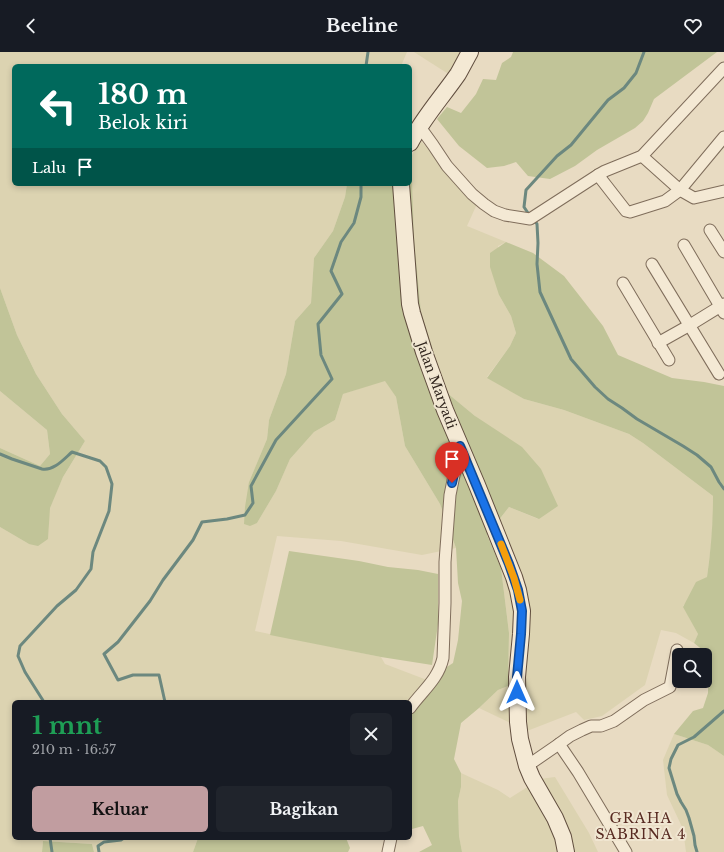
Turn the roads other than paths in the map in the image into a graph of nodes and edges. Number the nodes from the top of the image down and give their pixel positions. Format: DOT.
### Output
graph roads {
  1 [pos="470,52"];
  2 [pos="724,68"];
  3 [pos="420,127"];
  4 [pos="724,137"];
  5 [pos="412,140"];
  6 [pos="642,156"];
  7 [pos="598,175"];
  8 [pos="401,186"];
  9 [pos="680,190"];
  10 [pos="724,191"];
  11 [pos="710,230"];
  12 [pos="684,245"];
  13 [pos="724,252"];
  14 [pos="652,264"];
  15 [pos="623,283"];
  16 [pos="723,308"];
  17 [pos="690,325"];
  18 [pos="658,343"];
  19 [pos="669,360"];
  20 [pos="719,374"];
  21 [pos="460,446"];
  22 [pos="672,676"];
  23 [pos="412,706"];
  24 [pos="559,744"];
  25 [pos="527,766"];
  26 [pos="391,840"];
  27 [pos="388,852"];
  28 [pos="566,852"];
  29 [pos="626,852"];
  1 -- 3 [label="street"];
  2 -- 6 [label="street"];
  3 -- 5 [label="street"];
  3 -- 7 [label="street"];
  4 -- 9 [label="street"];
  6 -- 7 [label="street"];
  6 -- 9 [label="street"];
  7 -- 9 [label="street"];
  8 -- 21 [label="street, Jalan Maryadi"];
  9 -- 10 [label="street"];
  11 -- 13 [label="street"];
  12 -- 16 [label="street"];
  14 -- 17 [label="street"];
  15 -- 18 [label="street"];
  16 -- 17 [label="street"];
  17 -- 18 [label="street"];
  17 -- 20 [label="street"];
  18 -- 19 [label="street"];
  21 -- 23 [label="street"];
  21 -- 25 [label="street, Jalan Maryadi"];
  22 -- 24 [label="street"];
  24 -- 25 [label="street"];
  24 -- 29 [label="street"];
  25 -- 28 [label="street, Jalan Maryadi"];
  26 -- 27 [label="street"];
}
